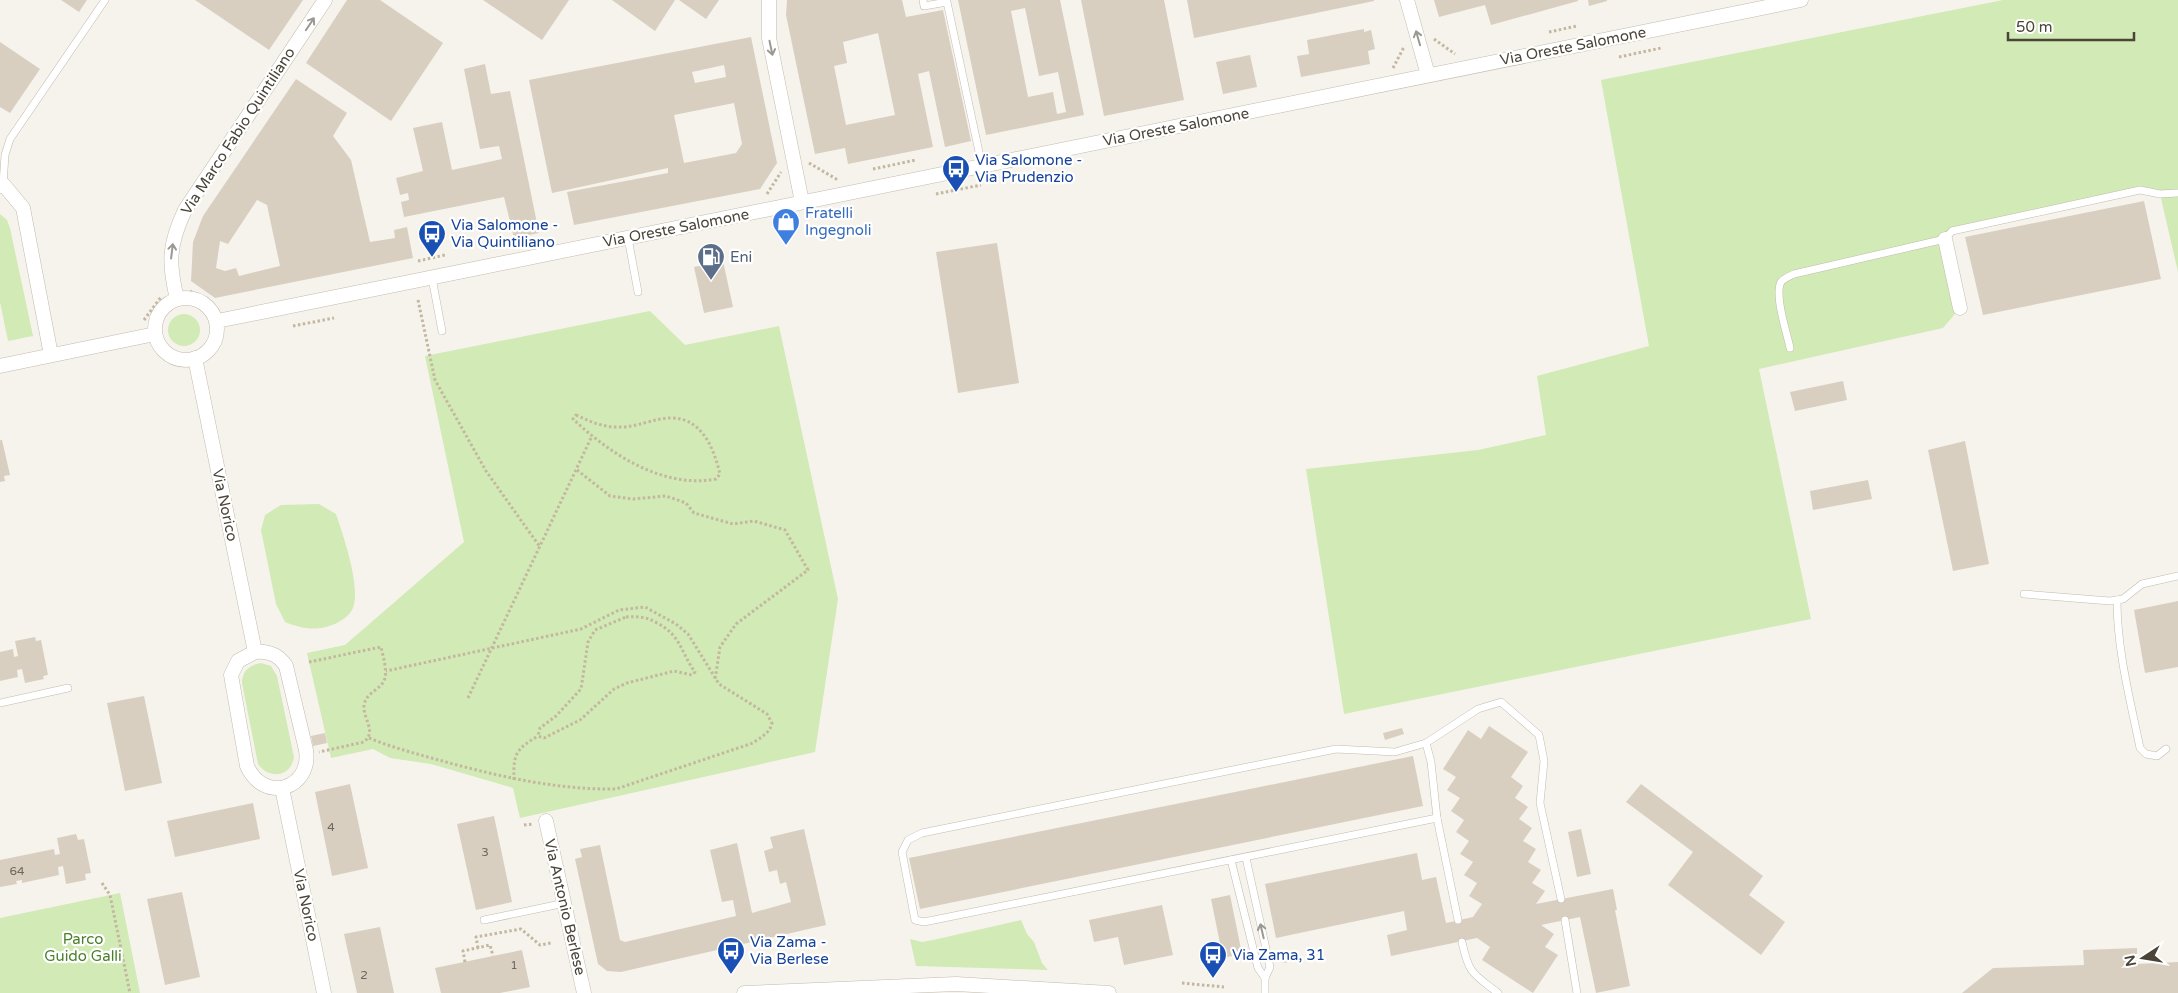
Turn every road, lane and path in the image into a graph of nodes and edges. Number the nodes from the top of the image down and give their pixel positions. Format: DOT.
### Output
graph roads {
  1 [pos="105,0"];
  2 [pos="325,0"];
  3 [pos="769,0"];
  4 [pos="923,0"];
  5 [pos="1407,0"];
  6 [pos="1801,0"];
  7 [pos="1577,26"];
  8 [pos="1549,32"];
  9 [pos="1661,48"];
  10 [pos="1619,57"];
  11 [pos="1428,75"];
  12 [pos="916,160"];
  13 [pos="982,166"];
  14 [pos="873,168"];
  15 [pos="2,185"];
  16 [pos="981,185"];
  17 [pos="2178,192"];
  18 [pos="936,194"];
  19 [pos="802,202"];
  20 [pos="628,238"];
  21 [pos="1945,239"];
  22 [pos="445,255"];
  23 [pos="418,261"];
  24 [pos="432,278"];
  25 [pos="638,292"];
  26 [pos="177,299"];
  27 [pos="418,300"];
  28 [pos="1960,308"];
  29 [pos="334,318"];
  30 [pos="222,320"];
  31 [pos="293,326"];
  32 [pos="442,331"];
  33 [pos="155,334"];
  34 [pos="1790,348"];
  35 [pos="51,355"];
  36 [pos="195,358"];
  37 [pos="0,366"];
  38 [pos="592,436"];
  39 [pos="577,470"];
  40 [pos="540,547"];
  41 [pos="2178,576"];
  42 [pos="2024,594"];
  43 [pos="2117,600"];
  44 [pos="592,625"];
  45 [pos="595,630"];
  46 [pos="492,648"];
  47 [pos="255,652"];
  48 [pos="309,662"];
  49 [pos="386,671"];
  50 [pos="715,680"];
  51 [pos="68,688"];
  52 [pos="468,698"];
  53 [pos="0,702"];
  54 [pos="538,736"];
  55 [pos="369,738"];
  56 [pos="1426,743"];
  57 [pos="2166,749"];
  58 [pos="329,750"];
  59 [pos="514,780"];
  60 [pos="282,788"];
  61 [pos="1437,818"];
  62 [pos="546,821"];
  63 [pos="1246,858"];
  64 [pos="1231,860"];
  65 [pos="102,883"];
  66 [pos="1561,899"];
  67 [pos="564,904"];
  68 [pos="484,920"];
  69 [pos="1458,920"];
  70 [pos="1565,920"];
  71 [pos="1462,942"];
  72 [pos="551,943"];
  73 [pos="478,948"];
  74 [pos="493,956"];
  75 [pos="466,962"];
  76 [pos="1266,978"];
  77 [pos="1182,982"];
  78 [pos="1224,987"];
  79 [pos="130,993"];
  80 [pos="324,993"];
  81 [pos="584,993"];
  82 [pos="744,993"];
  83 [pos="1109,993"];
  84 [pos="1264,993"];
  85 [pos="1498,993"];
  86 [pos="1577,993"];
  1 -- 15 [label="lane"];
  26 -- 2 [label="street, Via Marco Fabio Quintiliano, one-way"];
  3 -- 19 [label="street, one-way"];
  4 -- 13 [label="lane"];
  11 -- 5 [label="street, one-way"];
  6 -- 11 [label="street, Via Oreste Salomone"];
  7 -- 8 [label="path"];
  9 -- 10 [label="path"];
  11 -- 13 [label="street, Via Oreste Salomone"];
  12 -- 14 [label="path"];
  13 -- 19 [label="street, Via Oreste Salomone"];
  15 -- 35 [label="street"];
  16 -- 18 [label="path"];
  17 -- 21 [label="lane"];
  19 -- 20 [label="street, Via Oreste Salomone"];
  20 -- 24 [label="street, Via Oreste Salomone"];
  20 -- 25 [label="lane"];
  21 -- 28 [label="street"];
  21 -- 34 [label="lane"];
  22 -- 23 [label="path"];
  24 -- 30 [label="street, Via Oreste Salomone"];
  24 -- 32 [label="lane"];
  26 -- 30 [label="street"];
  26 -- 33 [label="street"];
  27 -- 40 [label="path"];
  29 -- 31 [label="path"];
  30 -- 36 [label="street"];
  33 -- 35 [label="street"];
  33 -- 36 [label="street"];
  35 -- 37 [label="street"];
  36 -- 47 [label="street, Via Norico"];
  38 -- 38 [label="path"];
  38 -- 39 [label="path"];
  39 -- 40 [label="path"];
  39 -- 50 [label="path"];
  40 -- 46 [label="path"];
  41 -- 43 [label="lane"];
  42 -- 43 [label="lane"];
  43 -- 57 [label="lane"];
  44 -- 45 [label="path"];
  44 -- 46 [label="path"];
  44 -- 50 [label="path"];
  45 -- 54 [label="path"];
  45 -- 54 [label="path"];
  46 -- 49 [label="path"];
  46 -- 52 [label="path"];
  47 -- 60 [label="street"];
  47 -- 60 [label="street"];
  48 -- 49 [label="path"];
  49 -- 55 [label="path"];
  50 -- 59 [label="path"];
  51 -- 53 [label="lane"];
  54 -- 59 [label="path"];
  55 -- 58 [label="path"];
  55 -- 59 [label="path"];
  56 -- 61 [label="lane"];
  56 -- 64 [label="lane"];
  56 -- 66 [label="lane"];
  60 -- 80 [label="street, Via Norico"];
  61 -- 63 [label="lane"];
  61 -- 69 [label="lane"];
  62 -- 67 [label="street, Via Antonio Berlese"];
  63 -- 64 [label="lane"];
  76 -- 63 [label="lane, one-way"];
  64 -- 76 [label="lane"];
  65 -- 79 [label="path"];
  67 -- 68 [label="lane"];
  67 -- 81 [label="street, Via Antonio Berlese"];
  70 -- 86 [label="lane"];
  71 -- 85 [label="lane"];
  72 -- 73 [label="path"];
  73 -- 74 [label="path"];
  73 -- 75 [label="path"];
  76 -- 84 [label="lane"];
  77 -- 78 [label="path"];
  82 -- 83 [label="street"];
}
